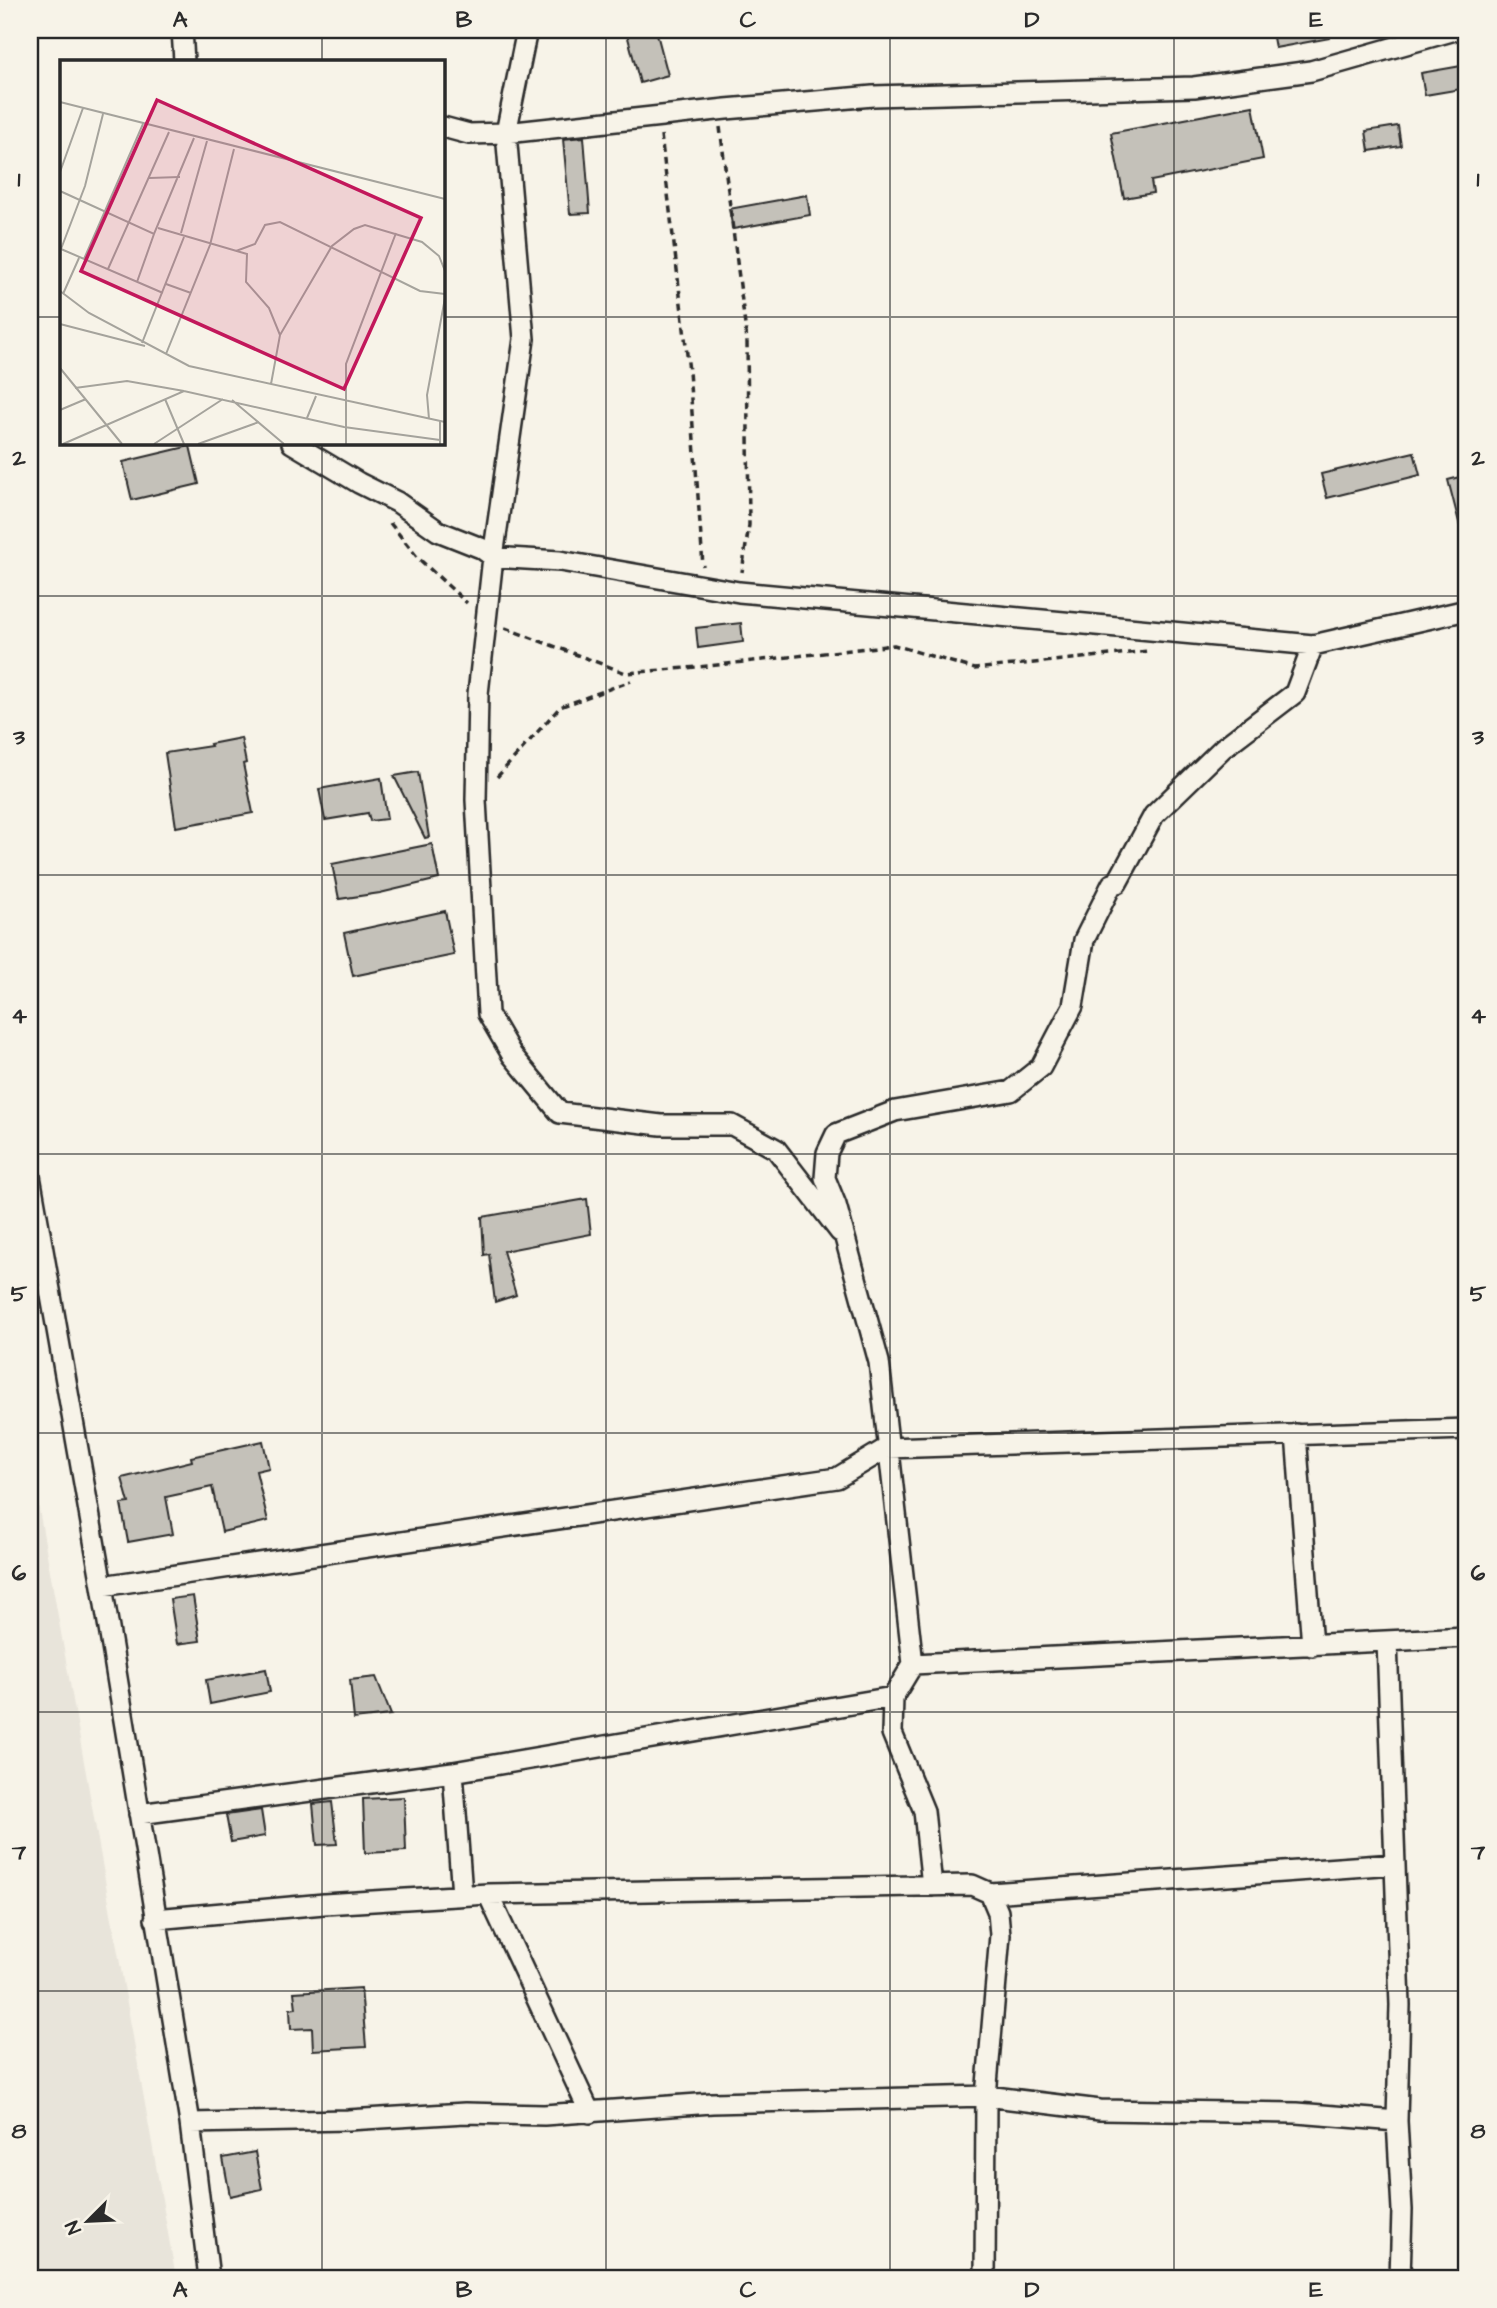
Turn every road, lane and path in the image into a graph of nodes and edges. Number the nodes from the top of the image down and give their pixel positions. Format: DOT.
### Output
graph roads {
  1 [pos="182,30"];
  2 [pos="527,30"];
  3 [pos="1455,30"];
  4 [pos="184,60"];
  5 [pos="718,110"];
  6 [pos="659,117"];
  7 [pos="444,127"];
  8 [pos="506,134"];
  9 [pos="294,444"];
  10 [pos="384,515"];
  11 [pos="493,556"];
  12 [pos="704,586"];
  13 [pos="739,592"];
  14 [pos="1467,610"];
  15 [pos="486,620"];
  16 [pos="1313,645"];
  17 [pos="1162,650"];
  18 [pos="631,681"];
  19 [pos="476,800"];
  20 [pos="30,1177"];
  21 [pos="846,1239"];
  22 [pos="1467,1429"];
  23 [pos="1296,1434"];
  24 [pos="887,1448"];
  25 [pos="102,1586"];
  26 [pos="1467,1637"];
  27 [pos="1387,1641"];
  28 [pos="1312,1646"];
  29 [pos="913,1664"];
  30 [pos="893,1697"];
  31 [pos="453,1772"];
  32 [pos="139,1814"];
  33 [pos="1394,1864"];
  34 [pos="932,1886"];
  35 [pos="990,1893"];
  36 [pos="488,1894"];
  37 [pos="462,1895"];
  38 [pos="155,1920"];
  39 [pos="986,2096"];
  40 [pos="590,2113"];
  41 [pos="1397,2121"];
  42 [pos="190,2123"];
  43 [pos="209,2278"];
  44 [pos="985,2278"];
  45 [pos="1400,2278"];
  1 -- 4 [label="street"];
  2 -- 8 [label="street"];
  3 -- 5 [label="street"];
  5 -- 6 [label="street"];
  5 -- 13 [label="path"];
  6 -- 8 [label="street"];
  6 -- 12 [label="path"];
  7 -- 8 [label="street"];
  8 -- 11 [label="street"];
  9 -- 11 [label="street"];
  10 -- 15 [label="path"];
  11 -- 12 [label="street"];
  11 -- 15 [label="street"];
  12 -- 13 [label="street"];
  13 -- 16 [label="street"];
  14 -- 16 [label="street"];
  15 -- 17 [label="path"];
  15 -- 19 [label="street"];
  16 -- 21 [label="street"];
  18 -- 19 [label="path"];
  19 -- 21 [label="street"];
  20 -- 25 [label="street"];
  21 -- 24 [label="street"];
  22 -- 23 [label="street"];
  23 -- 24 [label="street"];
  23 -- 28 [label="street"];
  24 -- 25 [label="street"];
  24 -- 29 [label="street"];
  25 -- 32 [label="street"];
  26 -- 27 [label="street"];
  27 -- 28 [label="street"];
  27 -- 33 [label="street"];
  28 -- 29 [label="street"];
  29 -- 30 [label="street"];
  30 -- 31 [label="street"];
  30 -- 34 [label="street"];
  31 -- 32 [label="street"];
  31 -- 37 [label="street"];
  32 -- 38 [label="street"];
  33 -- 35 [label="street"];
  33 -- 41 [label="street"];
  34 -- 35 [label="street"];
  34 -- 36 [label="street"];
  35 -- 39 [label="street"];
  36 -- 37 [label="street"];
  36 -- 40 [label="street"];
  37 -- 38 [label="street"];
  38 -- 42 [label="street"];
  39 -- 40 [label="street"];
  39 -- 41 [label="street"];
  39 -- 44 [label="street"];
  40 -- 42 [label="street"];
  41 -- 45 [label="street"];
  42 -- 43 [label="street"];
}
